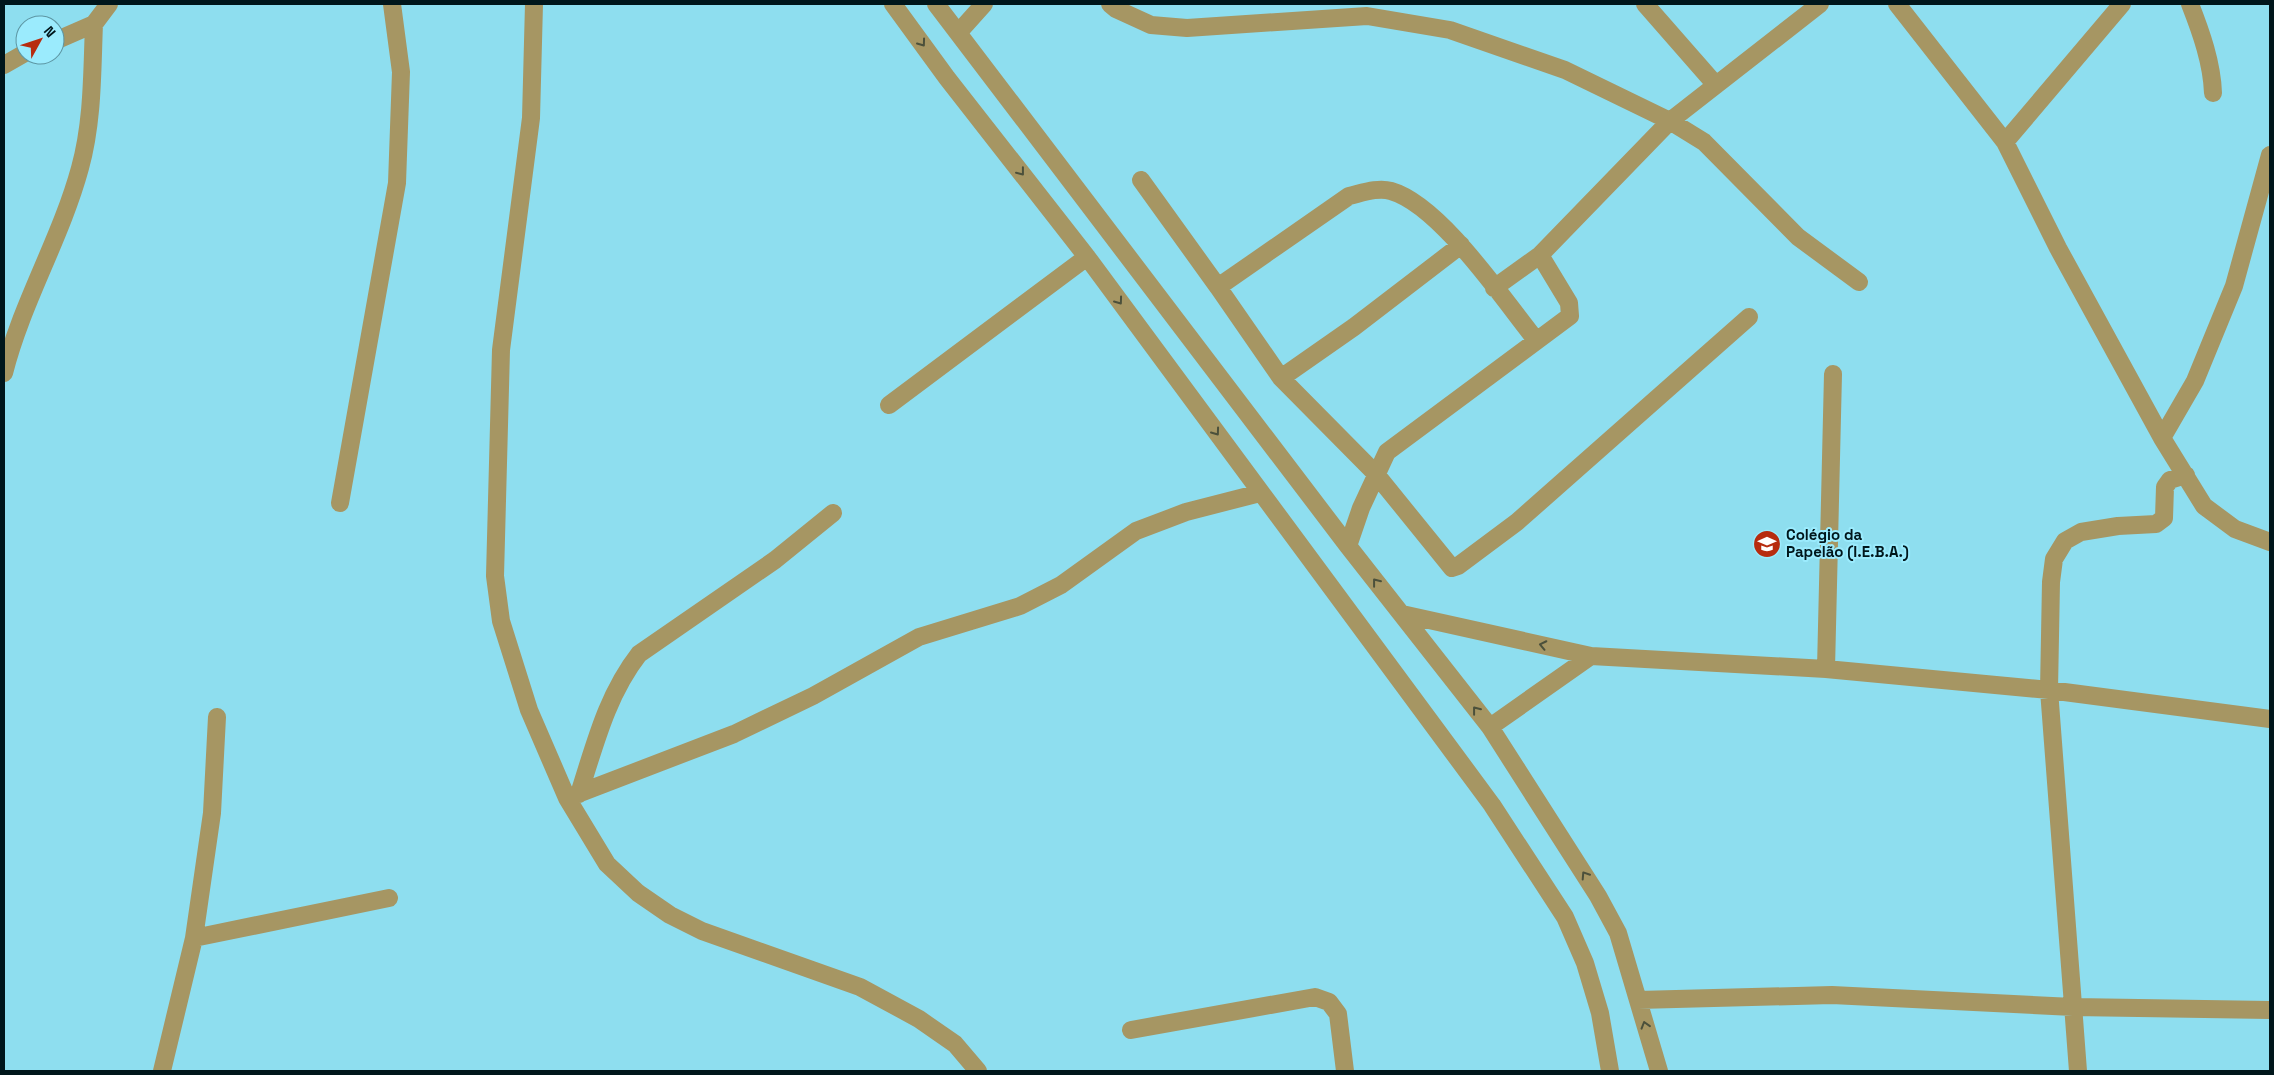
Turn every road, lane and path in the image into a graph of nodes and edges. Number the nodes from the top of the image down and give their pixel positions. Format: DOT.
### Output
graph roads {
  1 [pos="108,4"];
  2 [pos="392,4"];
  3 [pos="534,4"];
  4 [pos="893,4"];
  5 [pos="936,4"];
  6 [pos="984,4"];
  7 [pos="1110,4"];
  8 [pos="1645,4"];
  9 [pos="1820,4"];
  10 [pos="1897,4"];
  11 [pos="2122,4"];
  12 [pos="2190,4"];
  13 [pos="94,24"];
  14 [pos="958,32"];
  15 [pos="65,37"];
  16 [pos="1716,84"];
  17 [pos="2213,93"];
  18 [pos="1670,121"];
  19 [pos="2005,142"];
  20 [pos="2270,155"];
  21 [pos="1141,180"];
  22 [pos="1461,245"];
  23 [pos="1540,254"];
  24 [pos="1087,257"];
  25 [pos="1859,282"];
  26 [pos="1218,287"];
  27 [pos="1494,288"];
  28 [pos="1749,318"];
  29 [pos="1536,340"];
  30 [pos="4,373"];
  31 [pos="1833,374"];
  32 [pos="1281,378"];
  33 [pos="889,405"];
  34 [pos="2162,438"];
  35 [pos="1375,473"];
  36 [pos="2186,475"];
  37 [pos="1260,493"];
  38 [pos="340,503"];
  39 [pos="833,513"];
  40 [pos="2270,542"];
  41 [pos="1348,546"];
  42 [pos="1402,614"];
  43 [pos="1591,656"];
  44 [pos="1826,669"];
  45 [pos="2049,690"];
  46 [pos="217,717"];
  47 [pos="2270,719"];
  48 [pos="1490,727"];
  49 [pos="573,796"];
  50 [pos="389,898"];
  51 [pos="194,938"];
  52 [pos="1638,1000"];
  53 [pos="2073,1007"];
  54 [pos="2270,1010"];
  55 [pos="1131,1030"];
  56 [pos="162,1071"];
  57 [pos="978,1071"];
  58 [pos="1345,1071"];
  59 [pos="1610,1071"];
  60 [pos="1659,1071"];
  61 [pos="2078,1071"];
  1 -- 13 [label="street"];
  2 -- 38 [label="street"];
  3 -- 49 [label="street"];
  4 -- 24 [label="street, one-way"];
  5 -- 14 [label="street"];
  6 -- 14 [label="street"];
  7 -- 18 [label="street"];
  8 -- 16 [label="street"];
  9 -- 16 [label="street"];
  10 -- 19 [label="street"];
  11 -- 19 [label="street"];
  12 -- 17 [label="street"];
  13 -- 15 [label="street"];
  13 -- 30 [label="street"];
  14 -- 41 [label="street"];
  16 -- 18 [label="street"];
  18 -- 23 [label="street"];
  18 -- 25 [label="street"];
  19 -- 34 [label="street"];
  20 -- 34 [label="street"];
  21 -- 26 [label="street"];
  22 -- 26 [label="street"];
  22 -- 27 [label="street"];
  22 -- 32 [label="street"];
  23 -- 27 [label="street"];
  23 -- 29 [label="street"];
  24 -- 33 [label="street"];
  24 -- 37 [label="street, one-way"];
  26 -- 32 [label="street"];
  27 -- 29 [label="street"];
  28 -- 35 [label="street"];
  29 -- 35 [label="street"];
  31 -- 44 [label="street"];
  32 -- 35 [label="street"];
  34 -- 36 [label="street"];
  35 -- 41 [label="street"];
  36 -- 40 [label="street"];
  36 -- 45 [label="street"];
  37 -- 49 [label="street"];
  37 -- 59 [label="street"];
  39 -- 49 [label="street"];
  42 -- 41 [label="street, one-way"];
  43 -- 42 [label="street, one-way"];
  48 -- 42 [label="street, one-way"];
  43 -- 44 [label="street"];
  43 -- 48 [label="street"];
  44 -- 45 [label="street"];
  45 -- 47 [label="street"];
  45 -- 53 [label="street"];
  46 -- 51 [label="street"];
  52 -- 48 [label="street, one-way"];
  49 -- 57 [label="street"];
  50 -- 51 [label="street"];
  51 -- 56 [label="street"];
  52 -- 53 [label="street"];
  60 -- 52 [label="street, one-way"];
  53 -- 54 [label="street"];
  53 -- 61 [label="street"];
  55 -- 58 [label="street"];
}
